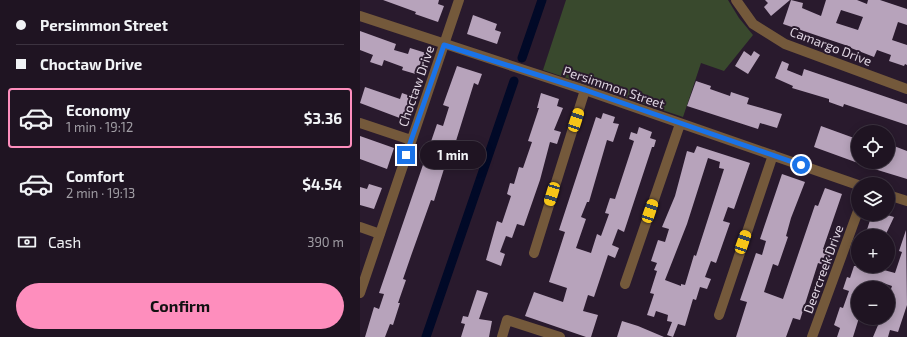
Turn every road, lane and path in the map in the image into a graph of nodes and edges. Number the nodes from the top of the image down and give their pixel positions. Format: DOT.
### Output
graph roads {
  1 [pos="459,0"];
  2 [pos="736,0"];
  3 [pos="360,16"];
  4 [pos="444,45"];
  5 [pos="907,89"];
  6 [pos="585,90"];
  7 [pos="360,123"];
  8 [pos="680,124"];
  9 [pos="411,140"];
  10 [pos="773,155"];
  11 [pos="851,183"];
  12 [pos="895,197"];
  13 [pos="907,201"];
  14 [pos="854,221"];
  15 [pos="360,228"];
  16 [pos="380,234"];
  17 [pos="534,253"];
  18 [pos="625,284"];
  19 [pos="360,293"];
  20 [pos="719,315"];
  21 [pos="502,337"];
  22 [pos="560,337"];
  23 [pos="812,337"];
  1 -- 4 [label="street, Choctaw Drive"];
  2 -- 5 [label="street, Camargo Drive"];
  3 -- 4 [label="street, Persimmon Street"];
  4 -- 6 [label="street, Persimmon Street"];
  4 -- 9 [label="street, Choctaw Drive"];
  6 -- 8 [label="street, Persimmon Street"];
  6 -- 17 [label="street"];
  7 -- 9 [label="street"];
  8 -- 10 [label="street, Persimmon Street"];
  8 -- 18 [label="street"];
  9 -- 16 [label="street, Choctaw Drive"];
  10 -- 11 [label="street, Persimmon Street"];
  10 -- 20 [label="street"];
  12 -- 13 [label="street"];
  14 -- 23 [label="street, Deercreek Drive"];
  15 -- 16 [label="street"];
  16 -- 19 [label="street, Choctaw Drive"];
  21 -- 22 [label="street"];
}
